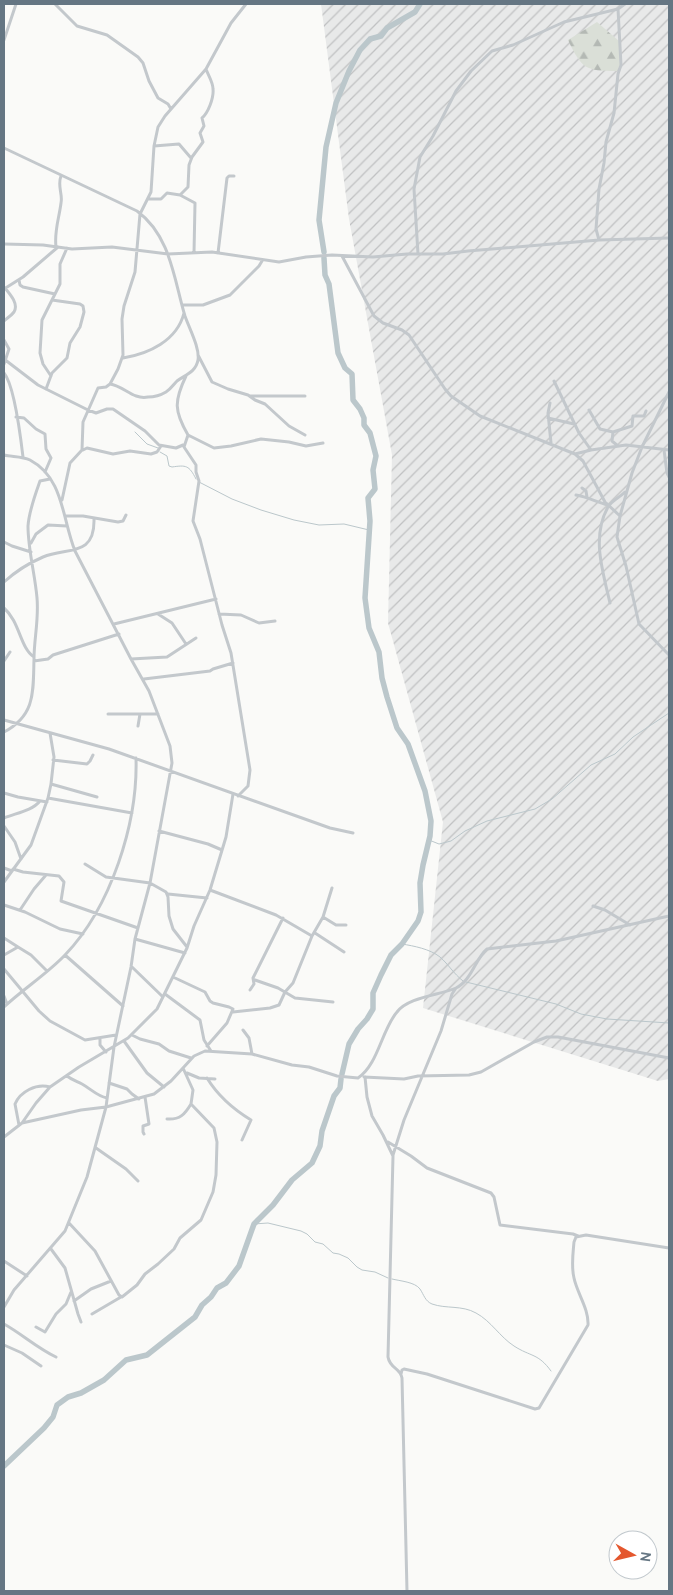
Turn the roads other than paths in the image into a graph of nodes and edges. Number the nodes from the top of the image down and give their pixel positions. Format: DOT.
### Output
graph roads {
  1 [pos="16,4"];
  2 [pos="55,4"];
  3 [pos="246,4"];
  4 [pos="625,4"];
  5 [pos="618,9"];
  6 [pos="4,40"];
  7 [pos="206,70"];
  8 [pos="172,109"];
  9 [pos="154,146"];
  10 [pos="4,148"];
  11 [pos="192,159"];
  12 [pos="61,176"];
  13 [pos="234,176"];
  14 [pos="180,195"];
  15 [pos="149,199"];
  16 [pos="140,214"];
  17 [pos="669,238"];
  18 [pos="600,240"];
  19 [pos="4,244"];
  20 [pos="57,247"];
  21 [pos="67,248"];
  22 [pos="137,249"];
  23 [pos="194,252"];
  24 [pos="218,253"];
  25 [pos="168,254"];
  26 [pos="418,254"];
  27 [pos="342,256"];
  28 [pos="262,261"];
  29 [pos="19,280"];
  30 [pos="4,289"];
  31 [pos="55,294"];
  32 [pos="52,300"];
  33 [pos="183,305"];
  34 [pos="184,312"];
  35 [pos="4,321"];
  36 [pos="4,340"];
  37 [pos="198,355"];
  38 [pos="122,358"];
  39 [pos="4,361"];
  40 [pos="4,373"];
  41 [pos="51,376"];
  42 [pos="186,376"];
  43 [pos="554,381"];
  44 [pos="110,384"];
  45 [pos="46,389"];
  46 [pos="669,392"];
  47 [pos="250,396"];
  48 [pos="305,396"];
  49 [pos="550,403"];
  50 [pos="88,410"];
  51 [pos="589,410"];
  52 [pos="646,411"];
  53 [pos="16,417"];
  54 [pos="548,418"];
  55 [pos="576,425"];
  56 [pos="613,432"];
  57 [pos="305,435"];
  58 [pos="188,436"];
  59 [pos="322,443"];
  60 [pos="551,443"];
  61 [pos="183,445"];
  62 [pos="161,446"];
  63 [pos="618,446"];
  64 [pos="642,447"];
  65 [pos="82,450"];
  66 [pos="589,450"];
  67 [pos="664,450"];
  68 [pos="669,450"];
  69 [pos="575,454"];
  70 [pos="4,455"];
  71 [pos="22,457"];
  72 [pos="583,461"];
  73 [pos="45,472"];
  74 [pos="669,477"];
  75 [pos="50,479"];
  76 [pos="582,488"];
  77 [pos="626,491"];
  78 [pos="576,495"];
  79 [pos="587,496"];
  80 [pos="62,500"];
  81 [pos="608,505"];
  82 [pos="126,515"];
  83 [pos="65,516"];
  84 [pos="620,516"];
  85 [pos="94,519"];
  86 [pos="67,526"];
  87 [pos="4,542"];
  88 [pos="30,545"];
  89 [pos="75,551"];
  90 [pos="30,552"];
  91 [pos="32,563"];
  92 [pos="4,582"];
  93 [pos="216,600"];
  94 [pos="610,603"];
  95 [pos="4,608"];
  96 [pos="157,614"];
  97 [pos="219,614"];
  98 [pos="275,621"];
  99 [pos="114,624"];
  100 [pos="119,634"];
  101 [pos="196,638"];
  102 [pos="186,644"];
  103 [pos="10,652"];
  104 [pos="669,655"];
  105 [pos="34,659"];
  106 [pos="131,659"];
  107 [pos="4,661"];
  108 [pos="233,663"];
  109 [pos="144,679"];
  110 [pos="108,714"];
  111 [pos="140,714"];
  112 [pos="158,714"];
  113 [pos="4,720"];
  114 [pos="18,724"];
  115 [pos="138,726"];
  116 [pos="4,732"];
  117 [pos="50,733"];
  118 [pos="93,755"];
  119 [pos="136,758"];
  120 [pos="54,760"];
  121 [pos="171,771"];
  122 [pos="51,784"];
  123 [pos="4,793"];
  124 [pos="233,794"];
  125 [pos="238,796"];
  126 [pos="97,797"];
  127 [pos="47,800"];
  128 [pos="40,801"];
  129 [pos="132,813"];
  130 [pos="4,818"];
  131 [pos="4,826"];
  132 [pos="160,832"];
  133 [pos="353,833"];
  134 [pos="222,850"];
  135 [pos="21,859"];
  136 [pos="85,864"];
  137 [pos="4,868"];
  138 [pos="13,870"];
  139 [pos="46,875"];
  140 [pos="112,879"];
  141 [pos="4,882"];
  142 [pos="150,883"];
  143 [pos="332,888"];
  144 [pos="210,890"];
  145 [pos="168,894"];
  146 [pos="206,898"];
  147 [pos="4,905"];
  148 [pos="593,906"];
  149 [pos="20,910"];
  150 [pos="95,914"];
  151 [pos="669,916"];
  152 [pos="323,917"];
  153 [pos="283,918"];
  154 [pos="631,925"];
  155 [pos="346,926"];
  156 [pos="138,928"];
  157 [pos="83,934"];
  158 [pos="314,935"];
  159 [pos="4,938"];
  160 [pos="135,938"];
  161 [pos="18,947"];
  162 [pos="187,948"];
  163 [pos="344,952"];
  164 [pos="185,953"];
  165 [pos="4,954"];
  166 [pos="65,955"];
  167 [pos="131,967"];
  168 [pos="4,968"];
  169 [pos="47,971"];
  170 [pos="174,977"];
  171 [pos="255,980"];
  172 [pos="456,988"];
  173 [pos="250,990"];
  174 [pos="23,991"];
  175 [pos="286,992"];
  176 [pos="4,996"];
  177 [pos="164,996"];
  178 [pos="333,1002"];
  179 [pos="5,1005"];
  180 [pos="123,1006"];
  181 [pos="233,1012"];
  182 [pos="243,1030"];
  183 [pos="116,1035"];
  184 [pos="132,1035"];
  185 [pos="100,1038"];
  186 [pos="124,1040"];
  187 [pos="207,1046"];
  188 [pos="114,1047"];
  189 [pos="211,1051"];
  190 [pos="106,1052"];
  191 [pos="252,1054"];
  192 [pos="191,1058"];
  193 [pos="669,1058"];
  194 [pos="183,1068"];
  195 [pos="187,1073"];
  196 [pos="67,1076"];
  197 [pos="363,1076"];
  198 [pos="422,1076"];
  199 [pos="207,1078"];
  200 [pos="215,1079"];
  201 [pos="109,1083"];
  202 [pos="164,1087"];
  203 [pos="50,1088"];
  204 [pos="145,1097"];
  205 [pos="107,1098"];
  206 [pos="139,1099"];
  207 [pos="191,1104"];
  208 [pos="106,1107"];
  209 [pos="167,1120"];
  210 [pos="20,1124"];
  211 [pos="144,1134"];
  212 [pos="4,1137"];
  213 [pos="242,1140"];
  214 [pos="386,1142"];
  215 [pos="394,1147"];
  216 [pos="96,1148"];
  217 [pos="393,1156"];
  218 [pos="138,1181"];
  219 [pos="69,1223"];
  220 [pos="578,1236"];
  221 [pos="669,1248"];
  222 [pos="51,1249"];
  223 [pos="4,1261"];
  224 [pos="27,1276"];
  225 [pos="111,1281"];
  226 [pos="71,1292"];
  227 [pos="122,1297"];
  228 [pos="74,1301"];
  229 [pos="4,1308"];
  230 [pos="92,1314"];
  231 [pos="81,1322"];
  232 [pos="4,1324"];
  233 [pos="36,1327"];
  234 [pos="4,1345"];
  235 [pos="56,1357"];
  236 [pos="41,1366"];
  237 [pos="401,1374"];
  238 [pos="406,1591"];
  1 -- 6 [label="street"];
  2 -- 8 [label="street"];
  3 -- 7 [label="street"];
  4 -- 5 [label="street"];
  5 -- 18 [label="street"];
  5 -- 26 [label="street"];
  7 -- 8 [label="street"];
  7 -- 11 [label="street"];
  8 -- 9 [label="street"];
  9 -- 11 [label="street"];
  9 -- 15 [label="street"];
  10 -- 12 [label="street"];
  11 -- 14 [label="street"];
  12 -- 16 [label="street"];
  12 -- 20 [label="street"];
  13 -- 24 [label="street"];
  14 -- 15 [label="street"];
  14 -- 23 [label="street"];
  15 -- 16 [label="street"];
  16 -- 22 [label="street"];
  16 -- 25 [label="street"];
  17 -- 18 [label="street"];
  18 -- 26 [label="street"];
  19 -- 20 [label="street"];
  20 -- 21 [label="street"];
  20 -- 29 [label="street"];
  21 -- 22 [label="street"];
  21 -- 31 [label="street"];
  22 -- 25 [label="street"];
  22 -- 38 [label="street"];
  23 -- 24 [label="street"];
  23 -- 25 [label="street"];
  24 -- 28 [label="street"];
  25 -- 33 [label="street"];
  26 -- 27 [label="street"];
  27 -- 28 [label="street"];
  27 -- 60 [label="street"];
  28 -- 33 [label="street"];
  29 -- 30 [label="street"];
  29 -- 31 [label="street"];
  30 -- 35 [label="street"];
  31 -- 32 [label="street"];
  32 -- 41 [label="street"];
  32 -- 41 [label="street"];
  33 -- 34 [label="street"];
  34 -- 37 [label="street"];
  34 -- 38 [label="street"];
  36 -- 39 [label="street"];
  37 -- 42 [label="street"];
  37 -- 47 [label="street"];
  38 -- 44 [label="street"];
  39 -- 45 [label="street"];
  40 -- 53 [label="street"];
  41 -- 45 [label="street"];
  42 -- 44 [label="street"];
  42 -- 58 [label="street"];
  43 -- 55 [label="street"];
  44 -- 50 [label="street"];
  45 -- 50 [label="street"];
  46 -- 64 [label="street"];
  47 -- 48 [label="street"];
  47 -- 57 [label="street"];
  49 -- 54 [label="street"];
  50 -- 62 [label="street"];
  50 -- 65 [label="street"];
  51 -- 56 [label="street"];
  52 -- 56 [label="street"];
  53 -- 71 [label="street"];
  53 -- 73 [label="street"];
  54 -- 55 [label="street"];
  54 -- 60 [label="street"];
  55 -- 66 [label="street"];
  56 -- 63 [label="street"];
  58 -- 59 [label="street"];
  58 -- 61 [label="street"];
  60 -- 69 [label="street"];
  61 -- 62 [label="street"];
  61 -- 93 [label="street"];
  62 -- 65 [label="street"];
  63 -- 64 [label="street"];
  63 -- 66 [label="street"];
  64 -- 67 [label="street"];
  64 -- 77 [label="street"];
  65 -- 80 [label="street"];
  66 -- 69 [label="street"];
  66 -- 72 [label="street"];
  67 -- 68 [label="street"];
  67 -- 74 [label="street"];
  69 -- 72 [label="street"];
  70 -- 71 [label="street"];
  71 -- 73 [label="street"];
  72 -- 81 [label="street"];
  73 -- 75 [label="street"];
  75 -- 80 [label="street"];
  75 -- 88 [label="street"];
  76 -- 79 [label="street"];
  77 -- 81 [label="street"];
  77 -- 84 [label="street"];
  78 -- 79 [label="street"];
  79 -- 81 [label="street"];
  80 -- 83 [label="street"];
  81 -- 84 [label="street"];
  81 -- 94 [label="street"];
  82 -- 85 [label="street"];
  83 -- 85 [label="street"];
  83 -- 86 [label="street"];
  84 -- 104 [label="street"];
  85 -- 89 [label="street"];
  86 -- 88 [label="street"];
  86 -- 89 [label="street"];
  87 -- 90 [label="street"];
  88 -- 90 [label="street"];
  89 -- 91 [label="street"];
  89 -- 99 [label="street"];
  90 -- 91 [label="street"];
  91 -- 92 [label="street"];
  91 -- 105 [label="street"];
  93 -- 96 [label="street"];
  93 -- 97 [label="street"];
  95 -- 105 [label="street"];
  96 -- 99 [label="street"];
  96 -- 102 [label="street"];
  97 -- 98 [label="street"];
  97 -- 108 [label="street"];
  99 -- 100 [label="street"];
  100 -- 105 [label="street"];
  100 -- 106 [label="street"];
  101 -- 102 [label="street"];
  102 -- 106 [label="street"];
  103 -- 107 [label="street"];
  105 -- 114 [label="street"];
  106 -- 109 [label="street"];
  108 -- 109 [label="street"];
  108 -- 125 [label="street"];
  109 -- 112 [label="street"];
  110 -- 111 [label="street"];
  111 -- 112 [label="street"];
  111 -- 115 [label="street"];
  112 -- 121 [label="street"];
  113 -- 114 [label="street"];
  114 -- 116 [label="street"];
  114 -- 117 [label="street"];
  117 -- 119 [label="street"];
  117 -- 120 [label="street"];
  118 -- 120 [label="street"];
  119 -- 121 [label="street"];
  119 -- 129 [label="street"];
  120 -- 122 [label="street"];
  121 -- 124 [label="street"];
  121 -- 132 [label="street"];
  122 -- 126 [label="street"];
  122 -- 127 [label="street"];
  123 -- 128 [label="street"];
  124 -- 125 [label="street"];
  124 -- 134 [label="street"];
  125 -- 133 [label="street"];
  127 -- 128 [label="street"];
  127 -- 129 [label="street"];
  127 -- 135 [label="street"];
  128 -- 130 [label="street"];
  129 -- 140 [label="street"];
  131 -- 135 [label="street"];
  132 -- 134 [label="street"];
  132 -- 142 [label="street"];
  134 -- 144 [label="street"];
  135 -- 138 [label="street"];
  136 -- 140 [label="street"];
  137 -- 138 [label="street"];
  138 -- 139 [label="street"];
  138 -- 141 [label="street"];
  139 -- 149 [label="street"];
  139 -- 150 [label="street"];
  140 -- 142 [label="street"];
  140 -- 150 [label="street"];
  142 -- 145 [label="street"];
  142 -- 156 [label="street"];
  143 -- 152 [label="street"];
  144 -- 146 [label="street"];
  144 -- 153 [label="street"];
  145 -- 146 [label="street"];
  145 -- 162 [label="street"];
  146 -- 162 [label="street"];
  147 -- 149 [label="street"];
  148 -- 154 [label="street"];
  149 -- 157 [label="street"];
  150 -- 156 [label="street"];
  150 -- 157 [label="street"];
  151 -- 154 [label="street"];
  152 -- 155 [label="street"];
  152 -- 158 [label="street"];
  153 -- 158 [label="street"];
  153 -- 171 [label="street"];
  154 -- 172 [label="street"];
  156 -- 160 [label="street"];
  157 -- 166 [label="street"];
  158 -- 163 [label="street"];
  158 -- 175 [label="street"];
  159 -- 161 [label="street"];
  160 -- 164 [label="street"];
  160 -- 167 [label="street"];
  161 -- 165 [label="street"];
  161 -- 169 [label="street"];
  162 -- 164 [label="street"];
  164 -- 170 [label="street"];
  166 -- 169 [label="street"];
  166 -- 180 [label="street"];
  167 -- 177 [label="street"];
  167 -- 180 [label="street"];
  168 -- 174 [label="street"];
  169 -- 174 [label="street"];
  170 -- 177 [label="street"];
  170 -- 181 [label="street"];
  171 -- 173 [label="street"];
  171 -- 175 [label="street"];
  172 -- 197 [label="street"];
  172 -- 198 [label="street"];
  174 -- 179 [label="street"];
  174 -- 185 [label="street"];
  175 -- 178 [label="street"];
  175 -- 181 [label="street"];
  176 -- 179 [label="street"];
  177 -- 184 [label="street"];
  177 -- 187 [label="street"];
  180 -- 183 [label="street"];
  181 -- 187 [label="street"];
  182 -- 191 [label="street"];
  183 -- 185 [label="street"];
  183 -- 188 [label="street"];
  184 -- 186 [label="street"];
  184 -- 192 [label="street"];
  185 -- 190 [label="street"];
  186 -- 188 [label="street"];
  186 -- 202 [label="street"];
  187 -- 189 [label="street"];
  188 -- 190 [label="street"];
  188 -- 201 [label="street"];
  189 -- 191 [label="street"];
  189 -- 192 [label="street"];
  190 -- 196 [label="street"];
  191 -- 197 [label="street"];
  192 -- 194 [label="street"];
  193 -- 198 [label="street"];
  194 -- 195 [label="street"];
  194 -- 202 [label="street"];
  195 -- 199 [label="street"];
  195 -- 207 [label="street"];
  196 -- 203 [label="street"];
  196 -- 205 [label="street"];
  197 -- 198 [label="street"];
  197 -- 214 [label="street"];
  198 -- 215 [label="street"];
  199 -- 200 [label="street"];
  199 -- 213 [label="street"];
  201 -- 205 [label="street"];
  201 -- 206 [label="street"];
  202 -- 204 [label="street"];
  203 -- 210 [label="street"];
  203 -- 210 [label="street"];
  204 -- 206 [label="street"];
  204 -- 211 [label="street"];
  205 -- 208 [label="street"];
  206 -- 208 [label="street"];
  207 -- 209 [label="street"];
  207 -- 227 [label="street"];
  208 -- 210 [label="street"];
  208 -- 216 [label="street"];
  210 -- 212 [label="street"];
  214 -- 215 [label="street"];
  214 -- 217 [label="street"];
  215 -- 217 [label="street"];
  215 -- 220 [label="street"];
  216 -- 218 [label="street"];
  216 -- 219 [label="street"];
  217 -- 237 [label="street"];
  219 -- 222 [label="street"];
  219 -- 225 [label="street"];
  220 -- 221 [label="street"];
  220 -- 237 [label="street"];
  222 -- 224 [label="street"];
  222 -- 226 [label="street"];
  223 -- 224 [label="street"];
  224 -- 229 [label="street"];
  225 -- 227 [label="street"];
  225 -- 228 [label="street"];
  226 -- 228 [label="street"];
  226 -- 233 [label="street"];
  227 -- 230 [label="street"];
  228 -- 231 [label="street"];
  232 -- 235 [label="street"];
  234 -- 236 [label="street"];
  237 -- 238 [label="street"];
}
